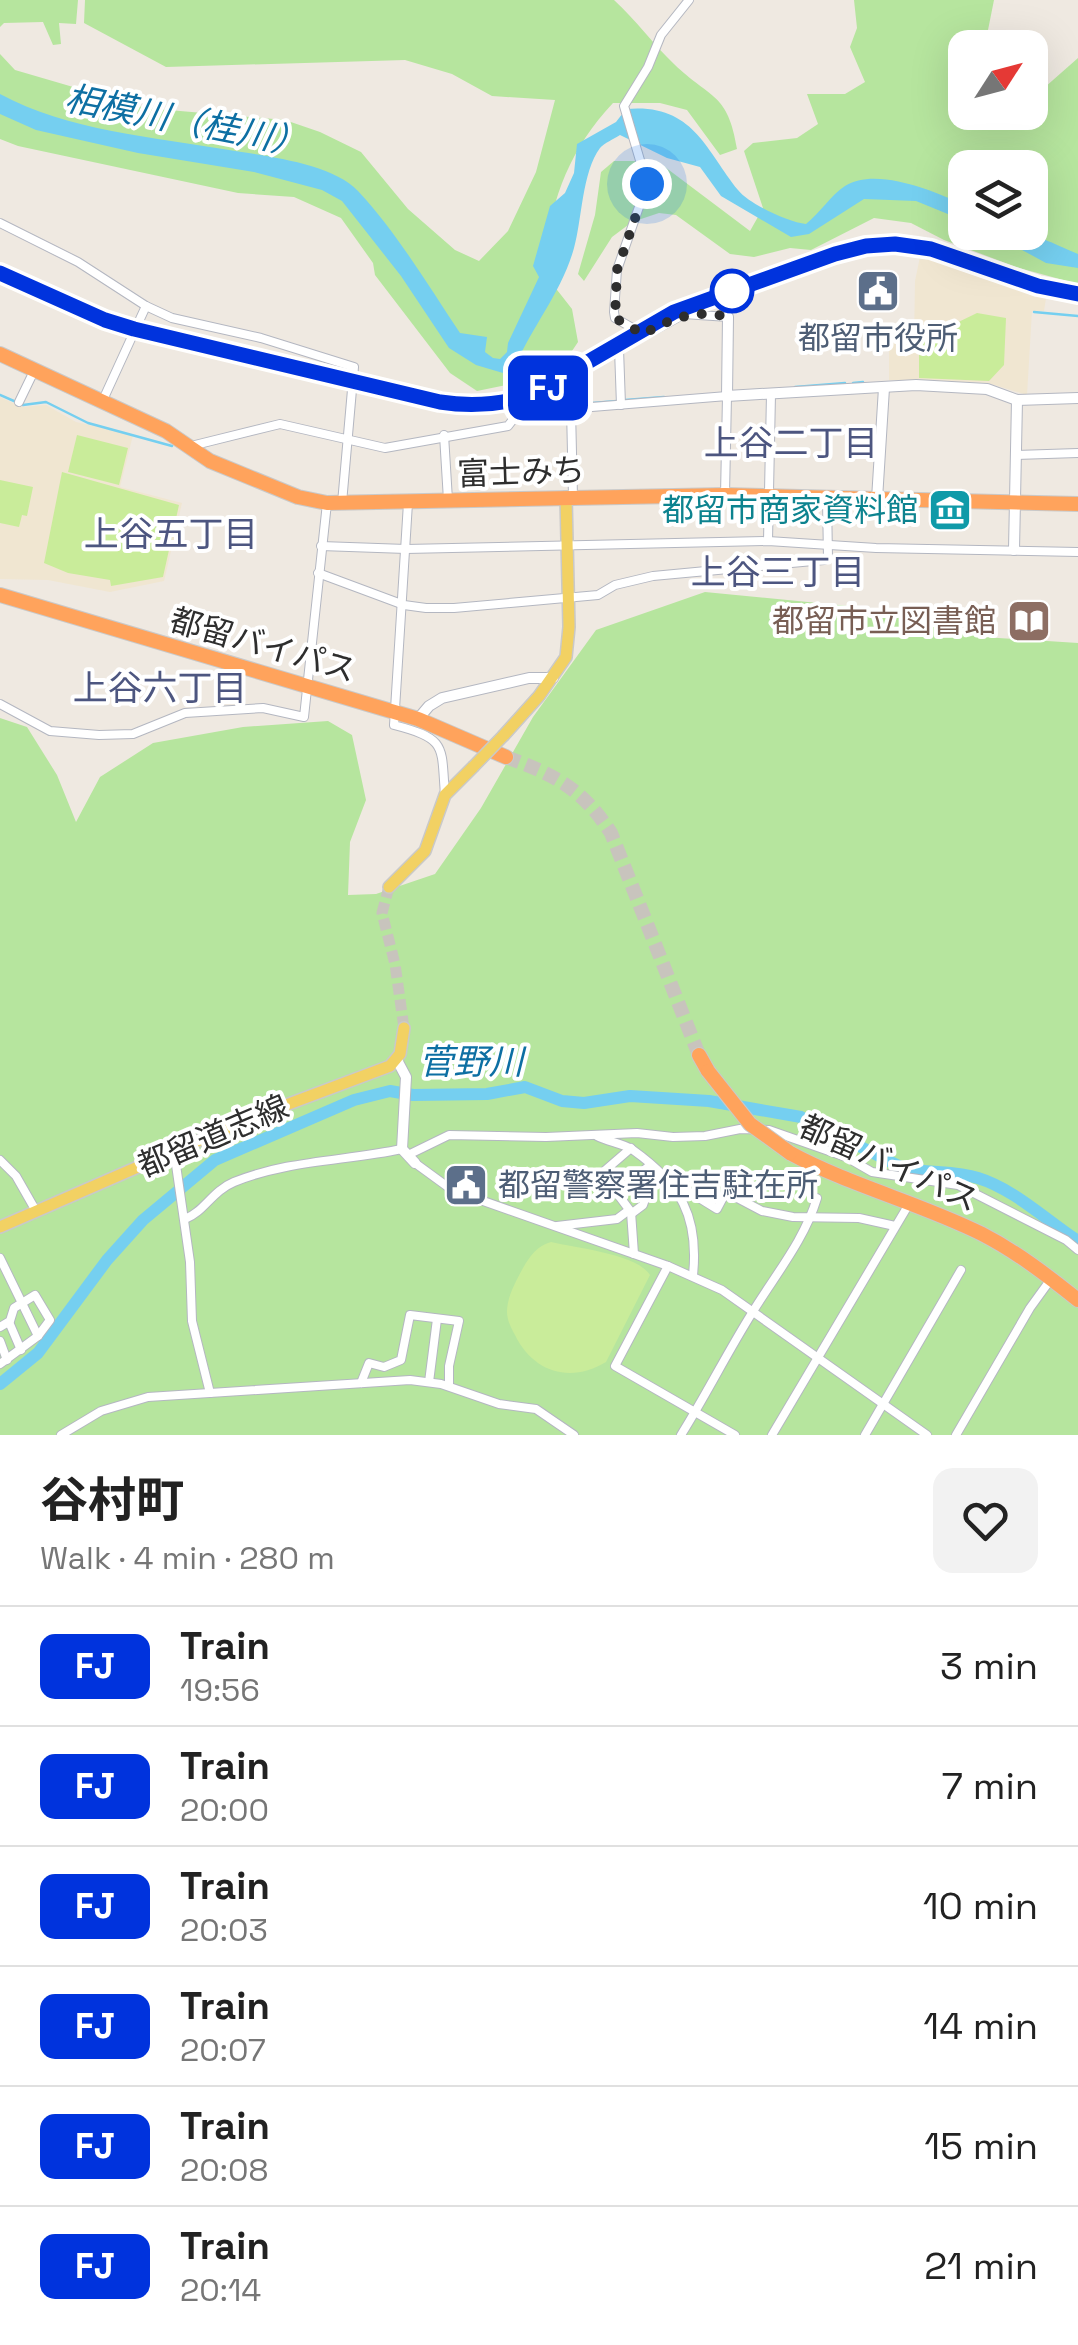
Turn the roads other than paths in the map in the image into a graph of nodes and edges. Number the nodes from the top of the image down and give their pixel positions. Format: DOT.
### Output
graph roads {
  1 [pos="689,0"];
  2 [pos="0,223"];
  3 [pos="146,306"];
  4 [pos="728,317"];
  5 [pos="643,334"];
  6 [pos="0,354"];
  7 [pos="34,370"];
  8 [pos="884,388"];
  9 [pos="771,394"];
  10 [pos="727,396"];
  11 [pos="1078,398"];
  12 [pos="1017,400"];
  13 [pos="19,402"];
  14 [pos="102,402"];
  15 [pos="622,406"];
  16 [pos="572,409"];
  17 [pos="444,435"];
  18 [pos="349,438"];
  19 [pos="190,446"];
  20 [pos="1078,453"];
  21 [pos="1016,455"];
  22 [pos="724,495"];
  23 [pos="770,495"];
  24 [pos="570,496"];
  25 [pos="827,498"];
  26 [pos="877,499"];
  27 [pos="448,502"];
  28 [pos="334,503"];
  29 [pos="408,503"];
  30 [pos="1016,503"];
  31 [pos="1078,504"];
  32 [pos="768,541"];
  33 [pos="567,544"];
  34 [pos="828,544"];
  35 [pos="321,546"];
  36 [pos="406,549"];
  37 [pos="1014,550"];
  38 [pos="1078,552"];
  39 [pos="318,574"];
  40 [pos="0,594"];
  41 [pos="568,596"];
  42 [pos="404,605"];
  43 [pos="553,678"];
  44 [pos="309,689"];
  45 [pos="0,704"];
  46 [pos="394,712"];
  47 [pos="418,720"];
  48 [pos="506,757"];
  49 [pos="444,796"];
  50 [pos="389,887"];
  51 [pos="404,1028"];
  52 [pos="699,1055"];
  53 [pos="398,1060"];
  54 [pos="597,1136"];
  55 [pos="631,1148"];
  56 [pos="174,1151"];
  57 [pos="409,1156"];
  58 [pos="0,1160"];
  59 [pos="652,1168"];
  60 [pos="678,1192"];
  61 [pos="616,1193"];
  62 [pos="817,1198"];
  63 [pos="909,1204"];
  64 [pos="36,1212"];
  65 [pos="630,1212"];
  66 [pos="184,1215"];
  67 [pos="811,1218"];
  68 [pos="896,1226"];
  69 [pos="0,1227"];
  70 [pos="556,1227"];
  71 [pos="1078,1250"];
  72 [pos="634,1254"];
  73 [pos="0,1258"];
  74 [pos="668,1266"];
  75 [pos="961,1270"];
  76 [pos="693,1275"];
  77 [pos="1051,1279"];
  78 [pos="1078,1300"];
  79 [pos="22,1302"];
  80 [pos="752,1312"];
  81 [pos="437,1319"];
  82 [pos="4,1324"];
  83 [pos="38,1336"];
  84 [pos="0,1342"];
  85 [pos="22,1350"];
  86 [pos="818,1360"];
  87 [pos="4,1362"];
  88 [pos="431,1362"];
  89 [pos="448,1366"];
  90 [pos="428,1382"];
  91 [pos="361,1383"];
  92 [pos="448,1386"];
  93 [pos="210,1393"];
  94 [pos="883,1406"];
  95 [pos="695,1414"];
  96 [pos="61,1435"];
  97 [pos="574,1435"];
  98 [pos="681,1435"];
  99 [pos="735,1435"];
  100 [pos="772,1435"];
  101 [pos="865,1435"];
  102 [pos="927,1435"];
  103 [pos="956,1435"];
  1 -- 5 [label="street"];
  2 -- 3 [label="street"];
  3 -- 14 [label="street"];
  3 -- 18 [label="street"];
  4 -- 5 [label="street"];
  4 -- 10 [label="street"];
  5 -- 15 [label="street"];
  6 -- 7 [label="highway, 富士みち"];
  7 -- 13 [label="street"];
  7 -- 14 [label="highway, 富士みち"];
  8 -- 9 [label="street"];
  8 -- 12 [label="street"];
  8 -- 26 [label="street"];
  9 -- 10 [label="street"];
  9 -- 23 [label="street"];
  10 -- 15 [label="street"];
  10 -- 22 [label="street"];
  11 -- 12 [label="street"];
  12 -- 21 [label="street"];
  14 -- 19 [label="highway, 富士みち"];
  15 -- 16 [label="street"];
  16 -- 17 [label="street"];
  16 -- 24 [label="street"];
  17 -- 18 [label="street"];
  17 -- 27 [label="street"];
  18 -- 19 [label="street"];
  18 -- 28 [label="street"];
  19 -- 28 [label="highway, 富士みち"];
  20 -- 21 [label="street"];
  21 -- 30 [label="street"];
  22 -- 23 [label="highway, 富士みち"];
  22 -- 24 [label="highway, 富士みち"];
  23 -- 25 [label="highway, 富士みち"];
  23 -- 32 [label="street"];
  24 -- 27 [label="highway, 富士みち"];
  24 -- 33 [label="main road"];
  25 -- 26 [label="highway, 富士みち"];
  25 -- 34 [label="street"];
  26 -- 30 [label="highway, 富士みち"];
  27 -- 29 [label="highway, 富士みち"];
  28 -- 29 [label="highway, 富士みち"];
  28 -- 35 [label="street"];
  29 -- 36 [label="street"];
  30 -- 31 [label="highway, 富士みち"];
  30 -- 37 [label="street"];
  32 -- 33 [label="street"];
  32 -- 34 [label="street"];
  33 -- 36 [label="street"];
  33 -- 41 [label="main road"];
  34 -- 37 [label="street"];
  34 -- 41 [label="street"];
  35 -- 36 [label="street"];
  35 -- 39 [label="street"];
  36 -- 42 [label="street"];
  37 -- 38 [label="street"];
  39 -- 42 [label="street"];
  39 -- 44 [label="street"];
  40 -- 44 [label="highway, 都留バイパス"];
  41 -- 42 [label="street"];
  41 -- 43 [label="main road"];
  42 -- 46 [label="street"];
  43 -- 47 [label="street"];
  43 -- 49 [label="main road, bridge"];
  44 -- 45 [label="street"];
  44 -- 46 [label="highway, 都留バイパス"];
  46 -- 47 [label="highway, 都留バイパス"];
  46 -- 49 [label="street"];
  47 -- 48 [label="highway, 都留バイパス"];
  49 -- 50 [label="main road"];
  51 -- 53 [label="main road"];
  52 -- 63 [label="highway, 都留バイパス, bridge"];
  53 -- 56 [label="main road, 都留道志線"];
  53 -- 57 [label="street"];
  54 -- 55 [label="street"];
  54 -- 57 [label="street"];
  54 -- 71 [label="street"];
  55 -- 59 [label="street"];
  55 -- 61 [label="street"];
  56 -- 64 [label="main road, 都留道志線"];
  56 -- 66 [label="street"];
  57 -- 66 [label="street"];
  57 -- 70 [label="street"];
  58 -- 64 [label="street"];
  59 -- 60 [label="street"];
  59 -- 61 [label="street"];
  59 -- 65 [label="street"];
  60 -- 67 [label="street"];
  60 -- 76 [label="street"];
  61 -- 65 [label="street"];
  62 -- 67 [label="street"];
  63 -- 68 [label="street"];
  63 -- 77 [label="highway, 都留バイパス"];
  64 -- 69 [label="main road, 都留道志線"];
  65 -- 70 [label="street"];
  65 -- 72 [label="street"];
  66 -- 93 [label="street"];
  67 -- 68 [label="street"];
  67 -- 80 [label="street"];
  68 -- 86 [label="street"];
  70 -- 72 [label="street"];
  72 -- 74 [label="street"];
  73 -- 79 [label="street"];
  74 -- 76 [label="street"];
  74 -- 95 [label="street"];
  75 -- 94 [label="street"];
  76 -- 80 [label="street"];
  77 -- 78 [label="highway, 都留バイパス"];
  77 -- 103 [label="street"];
  79 -- 82 [label="street"];
  79 -- 83 [label="street"];
  79 -- 83 [label="street"];
  80 -- 86 [label="street"];
  80 -- 95 [label="street"];
  81 -- 88 [label="street"];
  81 -- 89 [label="street"];
  81 -- 91 [label="street"];
  82 -- 85 [label="street"];
  83 -- 85 [label="street"];
  84 -- 87 [label="street"];
  85 -- 87 [label="street"];
  86 -- 94 [label="street"];
  86 -- 100 [label="street"];
  88 -- 89 [label="street"];
  88 -- 90 [label="street"];
  89 -- 92 [label="street"];
  90 -- 91 [label="street"];
  90 -- 92 [label="street"];
  91 -- 93 [label="street"];
  92 -- 97 [label="street"];
  93 -- 96 [label="street"];
  94 -- 101 [label="street"];
  94 -- 102 [label="street"];
  95 -- 98 [label="street"];
  95 -- 99 [label="street"];
}
